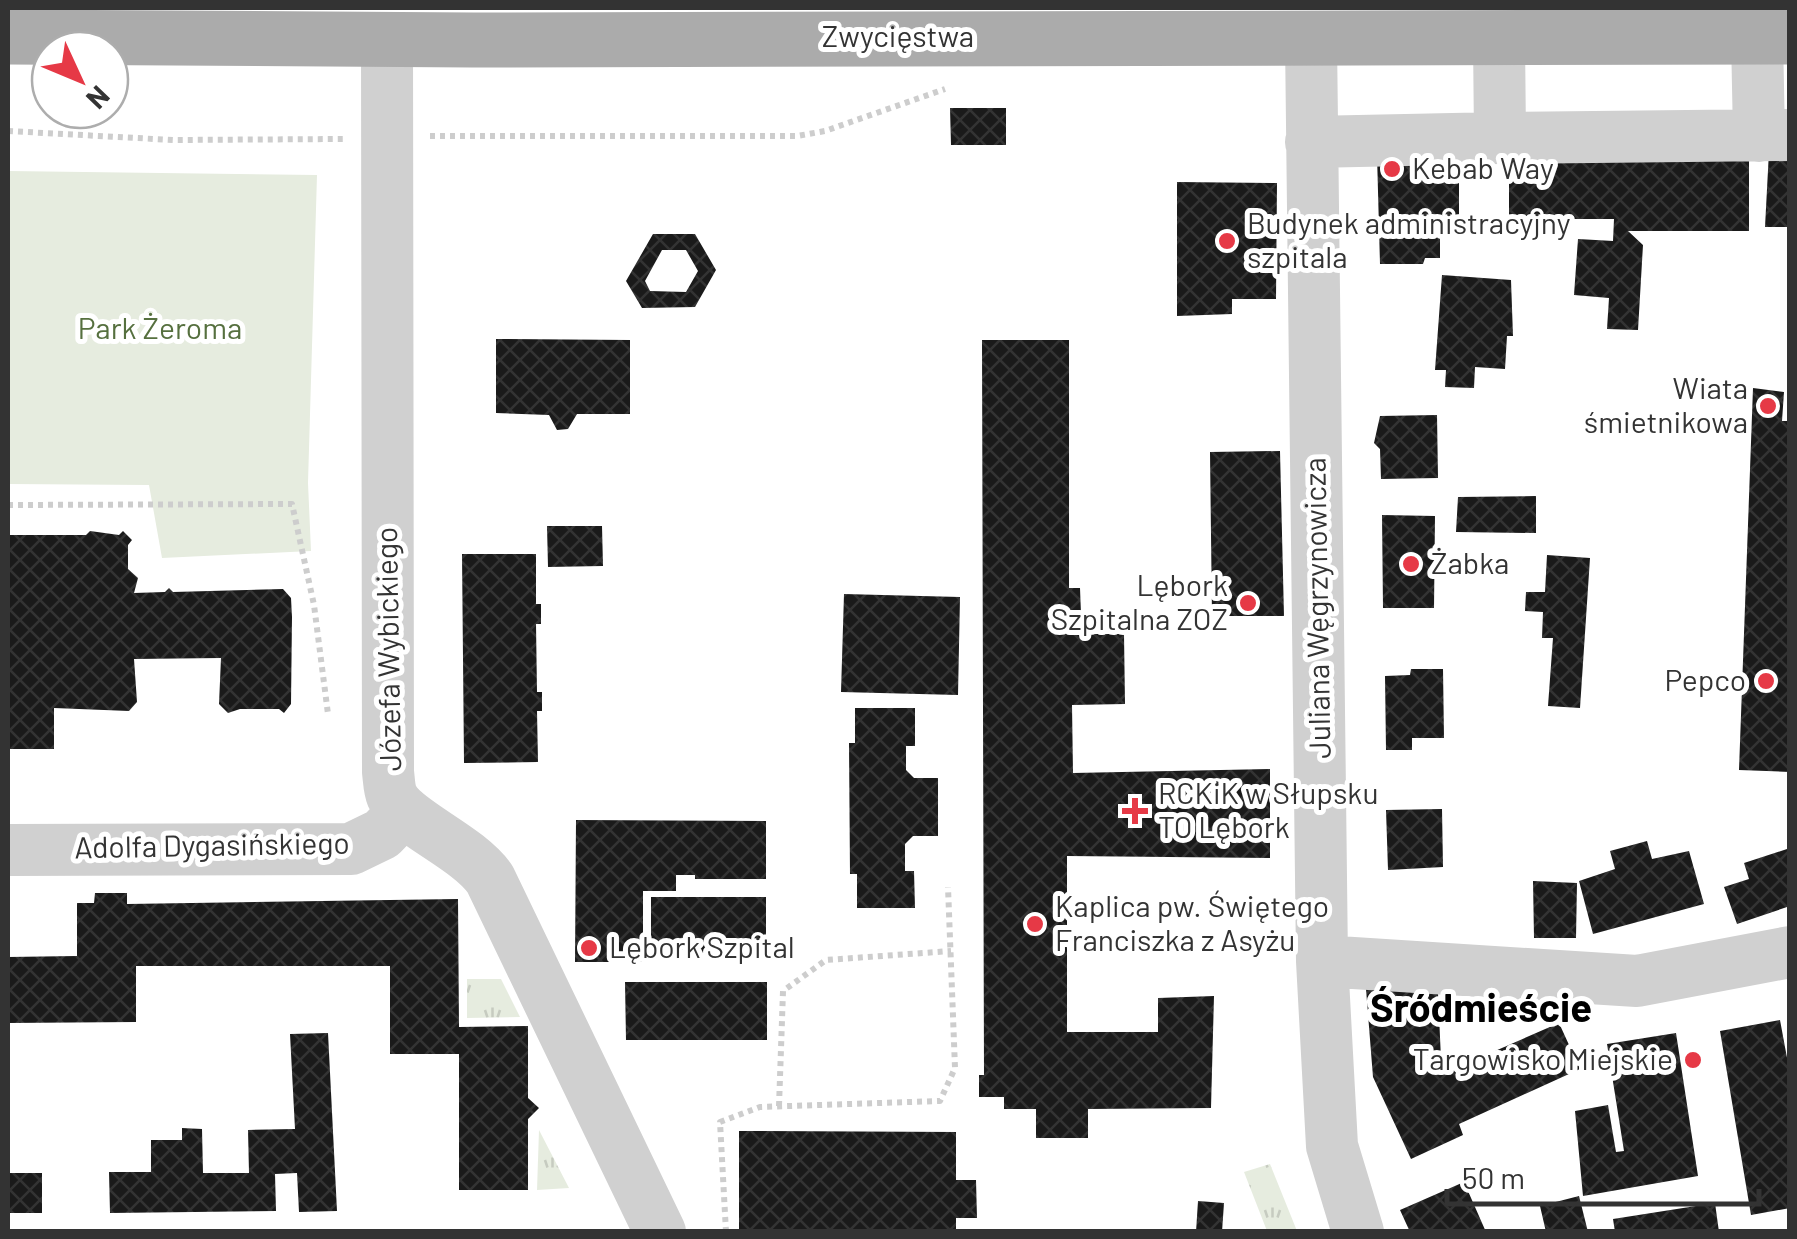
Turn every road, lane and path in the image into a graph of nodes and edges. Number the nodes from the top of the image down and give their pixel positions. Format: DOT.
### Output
graph roads {
  1 [pos="94,22"];
  2 [pos="914,22"];
  3 [pos="8,37"];
  4 [pos="1773,37"];
  5 [pos="387,39"];
  6 [pos="1499,39"];
  7 [pos="1311,40"];
  8 [pos="950,87"];
  9 [pos="8,131"];
  10 [pos="1774,135"];
  11 [pos="385,137"];
  12 [pos="1500,138"];
  13 [pos="1311,142"];
  14 [pos="8,505"];
  15 [pos="328,714"];
  16 [pos="404,811"];
  17 [pos="8,850"];
  18 [pos="948,887"];
  19 [pos="950,951"];
  20 [pos="1790,952"];
  21 [pos="1322,961"];
  22 [pos="779,1106"];
  23 [pos="650,1228"];
  24 [pos="726,1232"];
  25 [pos="1358,1232"];
  1 -- 3 [label="main road, Zwycięstwa"];
  1 -- 5 [label="main road, Zwycięstwa"];
  2 -- 5 [label="main road, Zwycięstwa"];
  2 -- 7 [label="main road, Zwycięstwa"];
  4 -- 6 [label="main road, Zwycięstwa"];
  4 -- 10 [label="street"];
  5 -- 11 [label="street, Józefa Wybickiego"];
  6 -- 7 [label="main road, Zwycięstwa"];
  6 -- 12 [label="street"];
  7 -- 13 [label="street, Juliana Węgrzynowicza"];
  8 -- 11 [label="path"];
  9 -- 11 [label="path"];
  10 -- 12 [label="street"];
  11 -- 16 [label="street, Józefa Wybickiego"];
  12 -- 13 [label="street"];
  13 -- 21 [label="street, Juliana Węgrzynowicza"];
  14 -- 15 [label="path"];
  16 -- 17 [label="street, Adolfa Dygasińskiego"];
  16 -- 23 [label="street, Józefa Wybickiego"];
  18 -- 19 [label="path"];
  19 -- 22 [label="path"];
  19 -- 22 [label="path"];
  20 -- 21 [label="street"];
  21 -- 25 [label="street, Juliana Węgrzynowicza"];
  22 -- 24 [label="path"];
}
